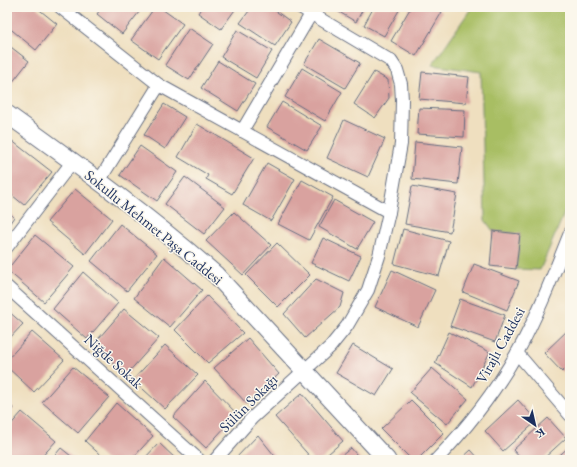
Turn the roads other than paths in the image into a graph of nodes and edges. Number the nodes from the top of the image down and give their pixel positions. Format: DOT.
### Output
graph roads {
  1 [pos="60,7"];
  2 [pos="300,7"];
  3 [pos="311,14"];
  4 [pos="159,85"];
  5 [pos="7,114"];
  6 [pos="242,131"];
  7 [pos="73,161"];
  8 [pos="99,181"];
  9 [pos="389,212"];
  10 [pos="570,233"];
  11 [pos="7,247"];
  12 [pos="7,287"];
  13 [pos="517,353"];
  14 [pos="305,370"];
  15 [pos="570,415"];
  16 [pos="199,460"];
  17 [pos="215,460"];
  18 [pos="387,460"];
  19 [pos="436,460"];
  1 -- 4 [label="street"];
  2 -- 3 [label="street, Sülün Sokağı"];
  3 -- 6 [label="street"];
  3 -- 9 [label="street, Sülün Sokağı"];
  4 -- 6 [label="street"];
  4 -- 8 [label="street"];
  5 -- 7 [label="main road, Sokullu Mehmet Paşa Caddesi"];
  6 -- 9 [label="street"];
  7 -- 8 [label="main road, Sokullu Mehmet Paşa Caddesi"];
  7 -- 11 [label="street"];
  8 -- 14 [label="main road, Sokullu Mehmet Paşa Caddesi"];
  9 -- 14 [label="street, Sülün Sokağı"];
  10 -- 13 [label="street, Virajlı Caddesi"];
  12 -- 16 [label="street, Niğde Sokak"];
  13 -- 15 [label="street"];
  13 -- 19 [label="street, Virajlı Caddesi"];
  14 -- 17 [label="street, Sülün Sokağı"];
  14 -- 18 [label="main road, Sokullu Mehmet Paşa Caddesi"];
}
